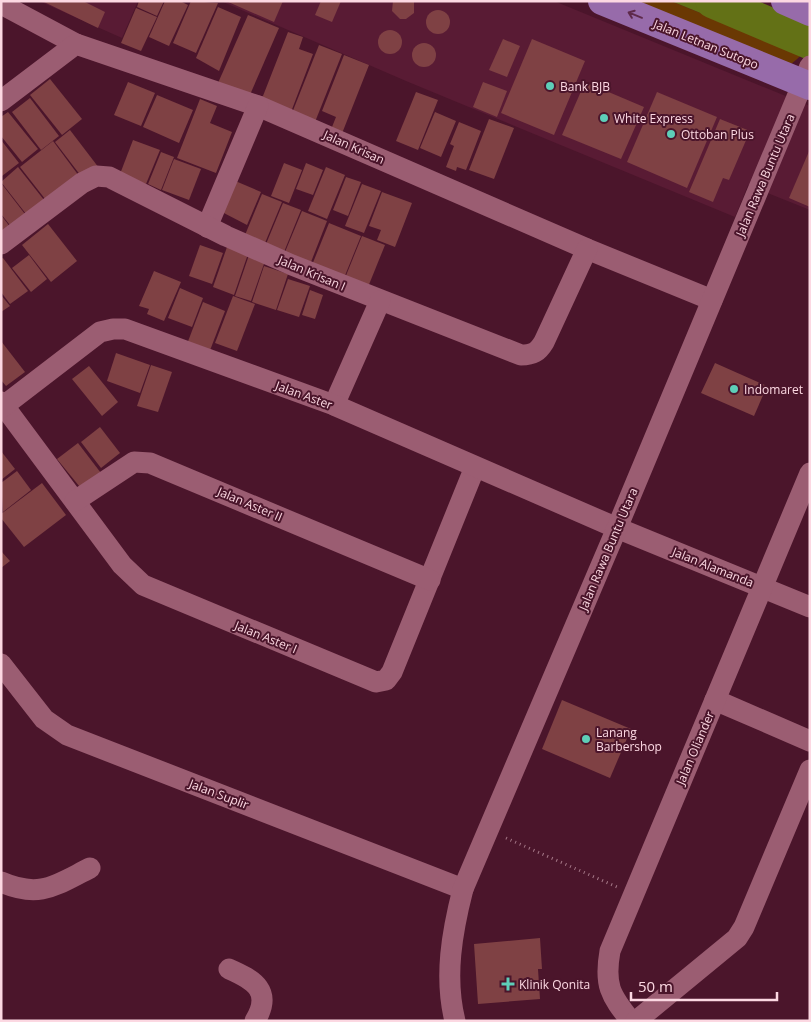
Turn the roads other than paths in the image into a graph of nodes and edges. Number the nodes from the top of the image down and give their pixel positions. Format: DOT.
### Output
graph roads {
  1 [pos="602,1"];
  2 [pos="785,1"];
  3 [pos="3,5"];
  4 [pos="810,12"];
  5 [pos="76,44"];
  6 [pos="807,78"];
  7 [pos="1,101"];
  8 [pos="258,106"];
  9 [pos="207,227"];
  10 [pos="1,244"];
  11 [pos="587,249"];
  12 [pos="712,300"];
  13 [pos="380,301"];
  14 [pos="2,405"];
  15 [pos="334,405"];
  16 [pos="475,467"];
  17 [pos="810,473"];
  18 [pos="75,501"];
  19 [pos="617,528"];
  20 [pos="430,580"];
  21 [pos="762,587"];
  22 [pos="810,607"];
  23 [pos="1,664"];
  24 [pos="715,700"];
  25 [pos="810,741"];
  26 [pos="810,770"];
  27 [pos="90,868"];
  28 [pos="1,882"];
  29 [pos="463,889"];
  30 [pos="229,969"];
  31 [pos="255,1021"];
  32 [pos="455,1021"];
  33 [pos="631,1021"];
  34 [pos="636,1021"];
  6 -- 1 [label="main road, Jalan Letnan Sutopo, one-way"];
  2 -- 4 [label="main road"];
  3 -- 5 [label="street, Jalan Krisan"];
  5 -- 7 [label="street"];
  5 -- 8 [label="street, Jalan Krisan"];
  6 -- 12 [label="street, Jalan Rawa Buntu Utara"];
  8 -- 9 [label="street"];
  8 -- 11 [label="street, Jalan Krisan"];
  9 -- 10 [label="street, Jalan Krisan I"];
  9 -- 13 [label="street, Jalan Krisan I"];
  11 -- 12 [label="street, Jalan Krisan"];
  11 -- 13 [label="street, Jalan Krisan I"];
  12 -- 19 [label="street, Jalan Rawa Buntu Utara"];
  13 -- 15 [label="street"];
  14 -- 15 [label="street, Jalan Aster"];
  14 -- 18 [label="street, Jalan Aster I"];
  15 -- 16 [label="street, Jalan Aster"];
  16 -- 19 [label="street, Jalan Aster"];
  16 -- 20 [label="street, Jalan Aster I"];
  17 -- 21 [label="street, Jalan Oliander"];
  18 -- 20 [label="street, Jalan Aster II"];
  18 -- 20 [label="street, Jalan Aster I"];
  19 -- 21 [label="street, Jalan Alamanda"];
  19 -- 29 [label="street, Jalan Rawa Buntu Utara"];
  21 -- 22 [label="street, Jalan Alamanda"];
  21 -- 24 [label="street, Jalan Oliander"];
  23 -- 29 [label="street, Jalan Suplir"];
  24 -- 25 [label="street"];
  24 -- 33 [label="street, Jalan Oliander"];
  26 -- 34 [label="street"];
  27 -- 28 [label="street"];
  29 -- 32 [label="street, Jalan Rawa Buntu Utara"];
  30 -- 31 [label="street"];
}
